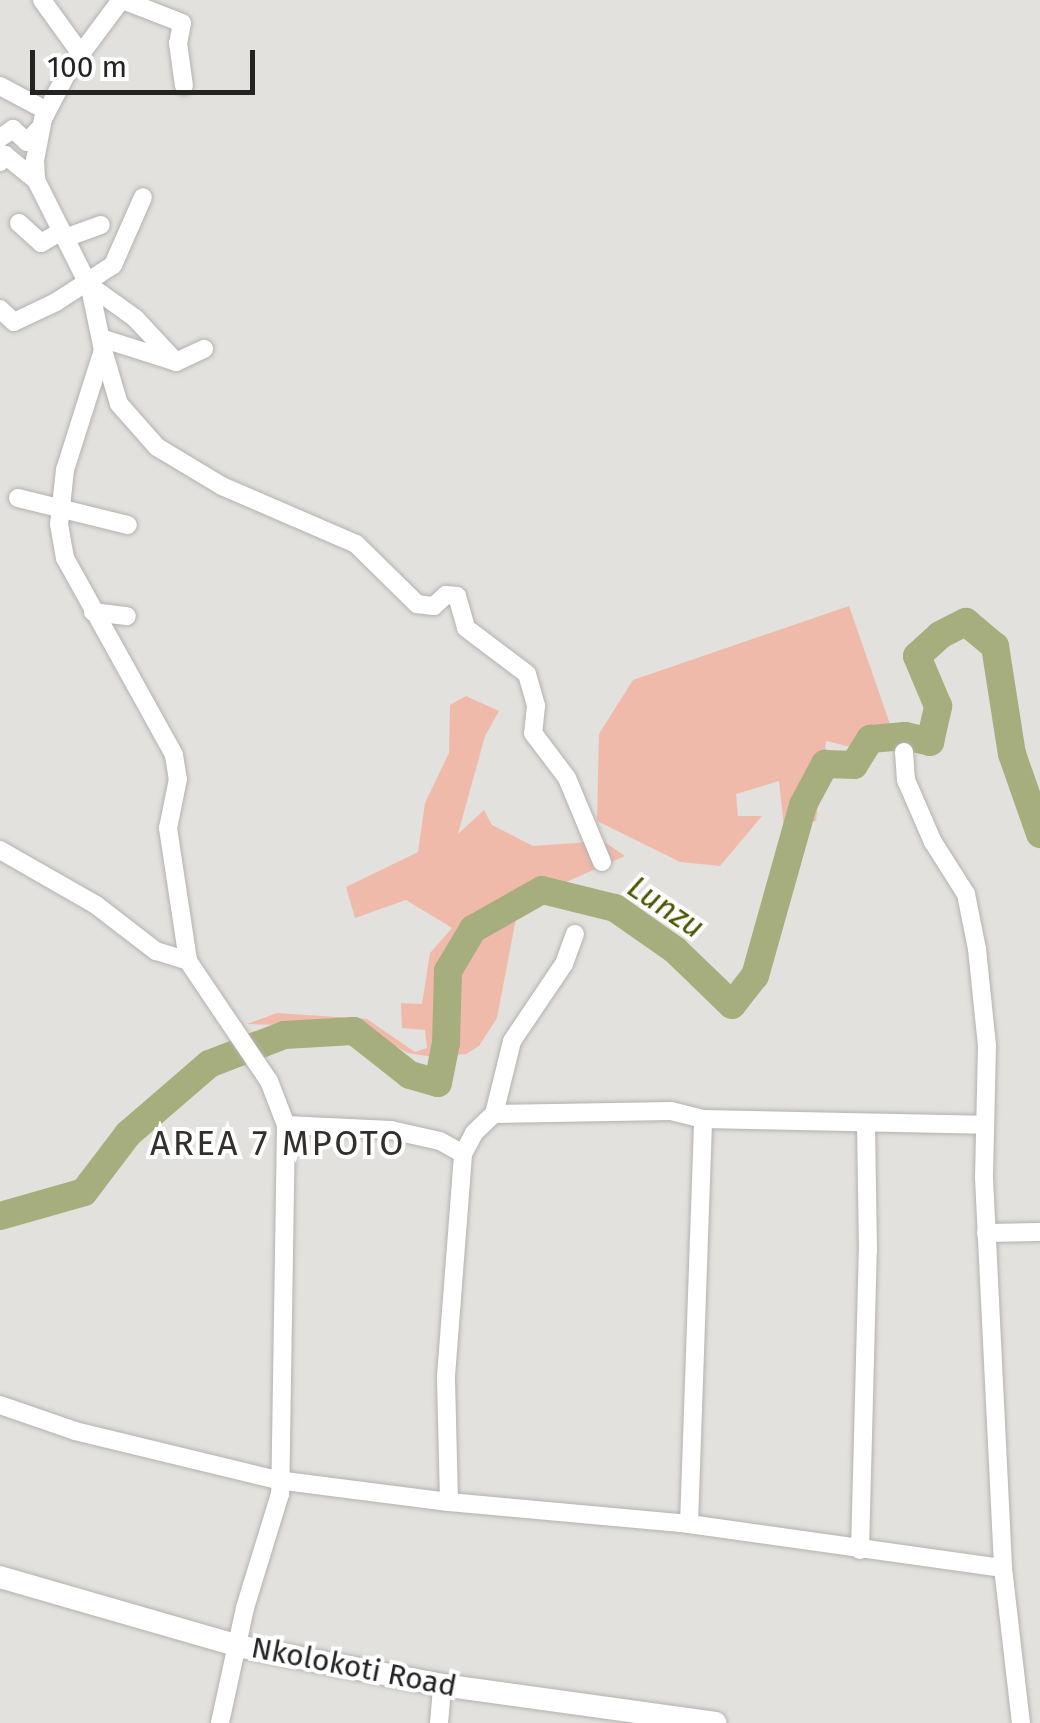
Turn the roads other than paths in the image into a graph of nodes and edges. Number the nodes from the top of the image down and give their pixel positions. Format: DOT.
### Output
graph roads {
  1 [pos="42,0"];
  2 [pos="122,0"];
  3 [pos="81,54"];
  4 [pos="0,86"];
  5 [pos="184,86"];
  6 [pos="47,111"];
  7 [pos="40,129"];
  8 [pos="1,152"];
  9 [pos="36,180"];
  10 [pos="143,197"];
  11 [pos="19,223"];
  12 [pos="101,225"];
  13 [pos="64,235"];
  14 [pos="88,283"];
  15 [pos="0,309"];
  16 [pos="102,344"];
  17 [pos="204,349"];
  18 [pos="176,362"];
  19 [pos="18,498"];
  20 [pos="61,509"];
  21 [pos="128,525"];
  22 [pos="92,612"];
  23 [pos="127,616"];
  24 [pos="904,752"];
  25 [pos="0,850"];
  26 [pos="602,862"];
  27 [pos="575,934"];
  28 [pos="188,961"];
  29 [pos="494,1114"];
  30 [pos="703,1119"];
  31 [pos="866,1124"];
  32 [pos="286,1125"];
  33 [pos="983,1125"];
  34 [pos="463,1154"];
  35 [pos="1040,1232"];
  36 [pos="986,1233"];
  37 [pos="0,1405"];
  38 [pos="276,1480"];
  39 [pos="450,1502"];
  40 [pos="689,1524"];
  41 [pos="860,1550"];
  42 [pos="1003,1568"];
  43 [pos="0,1577"];
  44 [pos="236,1646"];
  45 [pos="442,1685"];
  46 [pos="604,1717"];
  47 [pos="699,1722"];
  48 [pos="220,1723"];
  49 [pos="439,1723"];
  50 [pos="1021,1723"];
  1 -- 3 [label="street"];
  2 -- 3 [label="street"];
  2 -- 5 [label="street"];
  3 -- 6 [label="street"];
  4 -- 6 [label="street"];
  6 -- 7 [label="street"];
  7 -- 8 [label="street"];
  7 -- 9 [label="street"];
  8 -- 9 [label="street"];
  9 -- 13 [label="street"];
  10 -- 14 [label="street"];
  11 -- 13 [label="street"];
  12 -- 13 [label="street"];
  13 -- 14 [label="street"];
  14 -- 15 [label="street"];
  14 -- 16 [label="street"];
  14 -- 18 [label="street"];
  16 -- 18 [label="street"];
  16 -- 20 [label="street"];
  16 -- 26 [label="street"];
  17 -- 18 [label="street"];
  19 -- 20 [label="street"];
  20 -- 21 [label="street"];
  20 -- 22 [label="street"];
  22 -- 23 [label="street"];
  22 -- 28 [label="street"];
  24 -- 33 [label="street"];
  25 -- 28 [label="street"];
  27 -- 29 [label="street"];
  28 -- 32 [label="street"];
  29 -- 30 [label="street"];
  29 -- 34 [label="street"];
  30 -- 31 [label="street"];
  30 -- 40 [label="street"];
  31 -- 33 [label="street"];
  31 -- 41 [label="street"];
  32 -- 34 [label="street"];
  32 -- 38 [label="street"];
  33 -- 36 [label="street"];
  34 -- 39 [label="street"];
  35 -- 36 [label="street"];
  36 -- 42 [label="street"];
  37 -- 38 [label="street"];
  38 -- 39 [label="street"];
  38 -- 44 [label="street"];
  39 -- 40 [label="street"];
  40 -- 41 [label="street"];
  41 -- 42 [label="street"];
  42 -- 50 [label="street"];
  43 -- 44 [label="main road, Nkolokoti Road"];
  44 -- 45 [label="main road, Nkolokoti Road"];
  44 -- 48 [label="street"];
  45 -- 46 [label="main road, Nkolokoti Road"];
  45 -- 49 [label="street"];
  46 -- 47 [label="main road, Nkolokoti Road"];
}
